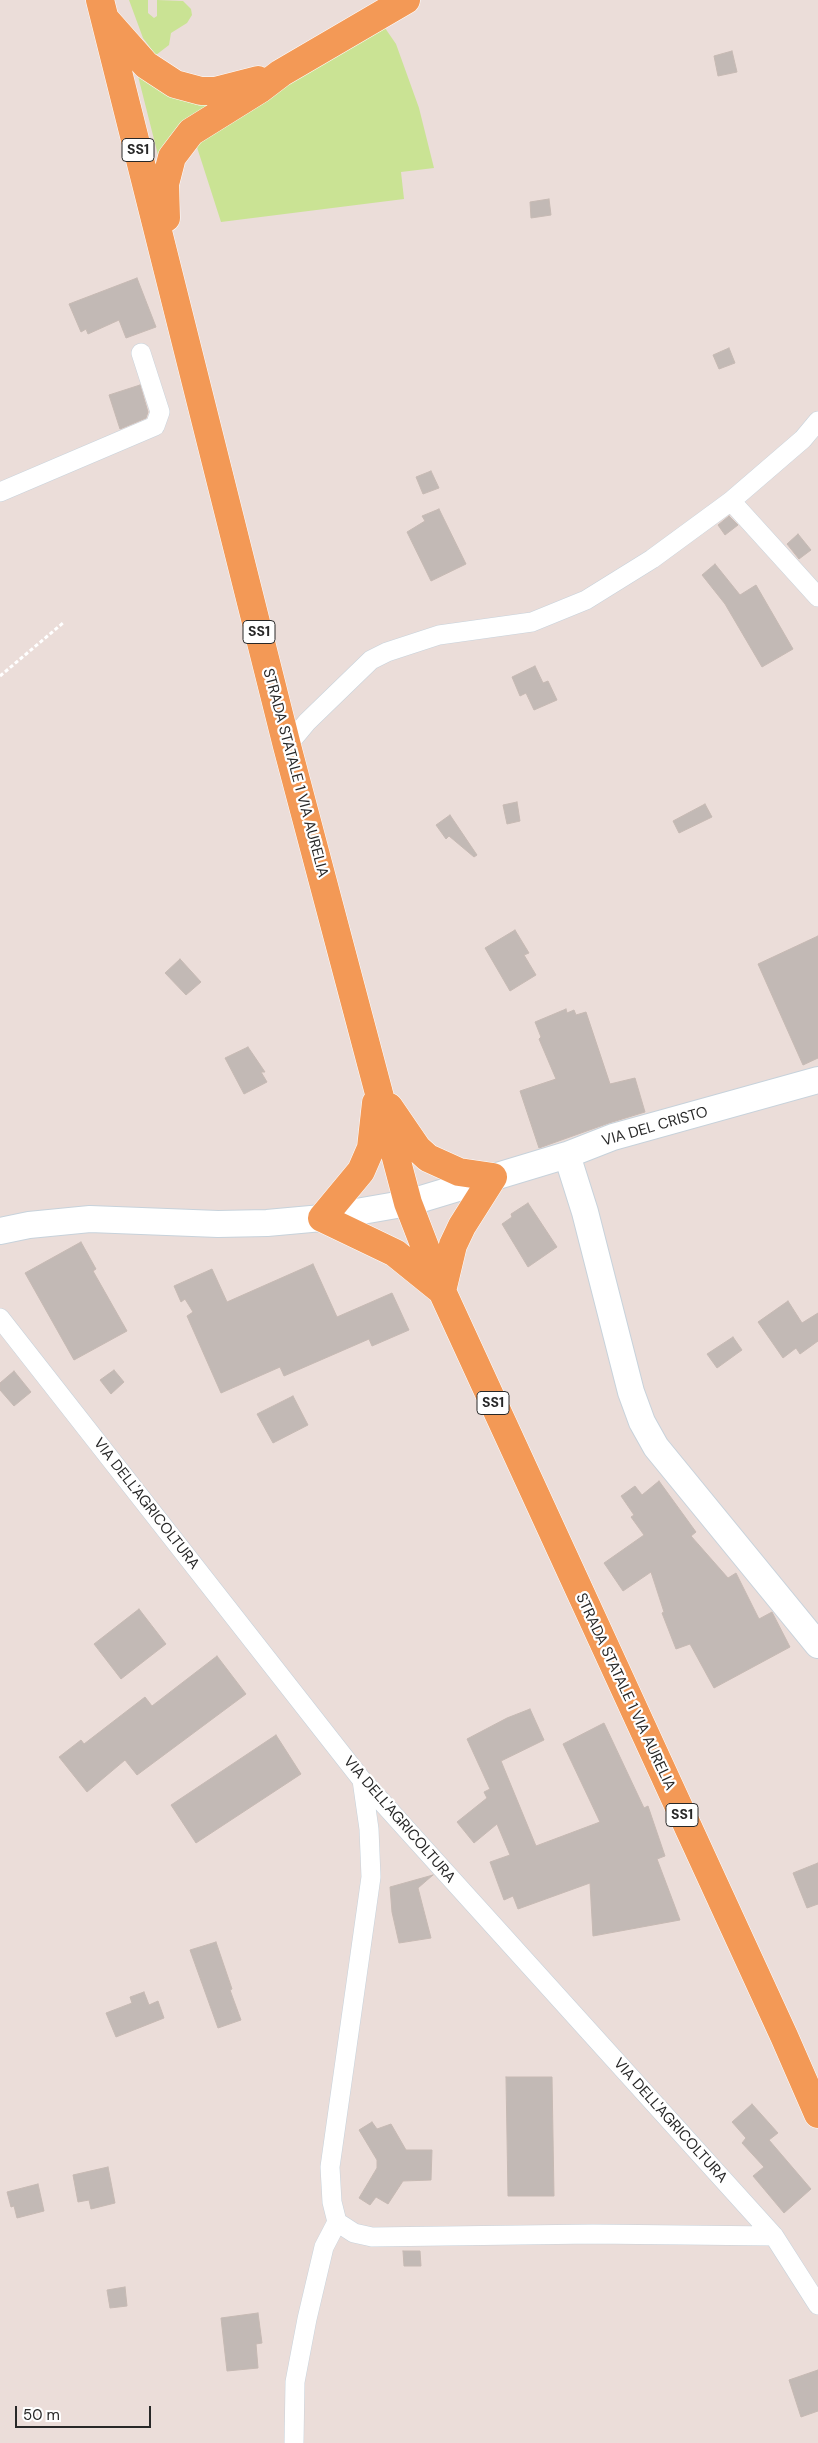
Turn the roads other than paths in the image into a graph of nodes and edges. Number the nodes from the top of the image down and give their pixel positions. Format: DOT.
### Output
graph roads {
  1 [pos="406,0"];
  2 [pos="102,9"];
  3 [pos="281,73"];
  4 [pos="172,283"];
  5 [pos="141,353"];
  6 [pos="818,421"];
  7 [pos="0,492"];
  8 [pos="732,501"];
  9 [pos="818,597"];
  10 [pos="287,746"];
  11 [pos="818,1080"];
  12 [pos="378,1089"];
  13 [pos="567,1155"];
  14 [pos="493,1177"];
  15 [pos="408,1203"];
  16 [pos="322,1218"];
  17 [pos="0,1231"];
  18 [pos="442,1291"];
  19 [pos="0,1318"];
  20 [pos="818,1645"];
  21 [pos="362,1780"];
  22 [pos="818,2114"];
  23 [pos="337,2222"];
  24 [pos="774,2236"];
  25 [pos="818,2305"];
  26 [pos="294,2443"];
  1 -- 3 [label="main road"];
  2 -- 3 [label="main road"];
  2 -- 4 [label="main road, SS1"];
  3 -- 4 [label="main road"];
  4 -- 10 [label="main road, STRADA STATALE 1 VIA AURELIA / SS1"];
  5 -- 7 [label="street"];
  6 -- 8 [label="street"];
  8 -- 9 [label="street"];
  8 -- 10 [label="street"];
  10 -- 12 [label="main road, STRADA STATALE 1 VIA AURELIA / SS1"];
  11 -- 13 [label="street, VIA DEL CRISTO"];
  12 -- 14 [label="main road"];
  12 -- 15 [label="main road, SS1"];
  12 -- 16 [label="main road"];
  13 -- 14 [label="street, VIA DEL CRISTO"];
  13 -- 20 [label="street"];
  14 -- 15 [label="street, VIA DEL CRISTO"];
  14 -- 18 [label="main road"];
  15 -- 16 [label="street, VIA DEL CRISTO"];
  15 -- 18 [label="main road, SS1"];
  16 -- 17 [label="street, VIA DEL CRISTO"];
  16 -- 18 [label="main road"];
  18 -- 22 [label="main road, STRADA STATALE 1 VIA AURELIA / SS1"];
  19 -- 21 [label="street, VIA DELL'AGRICOLTURA"];
  21 -- 23 [label="street"];
  21 -- 24 [label="street, VIA DELL'AGRICOLTURA"];
  23 -- 24 [label="street"];
  23 -- 26 [label="street"];
  24 -- 25 [label="street, VIA DELL'AGRICOLTURA"];
}
